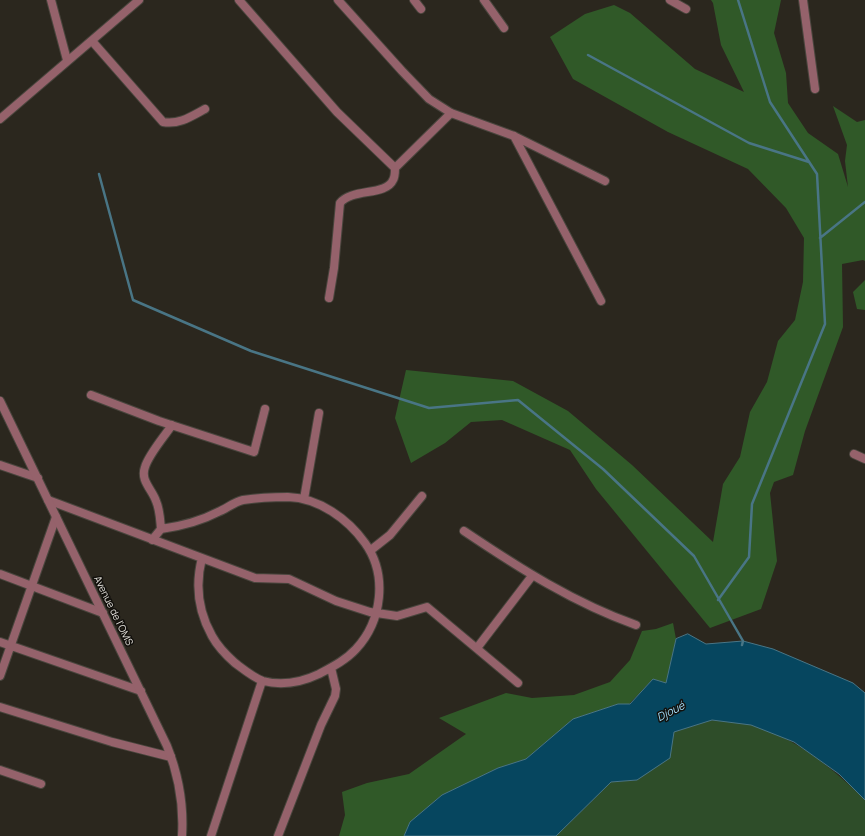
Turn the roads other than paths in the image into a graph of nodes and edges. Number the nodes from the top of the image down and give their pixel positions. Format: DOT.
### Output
graph roads {
  1 [pos="51,0"];
  2 [pos="139,0"];
  3 [pos="239,0"];
  4 [pos="338,0"];
  5 [pos="414,0"];
  6 [pos="484,0"];
  7 [pos="670,0"];
  8 [pos="803,0"];
  9 [pos="421,9"];
  10 [pos="686,9"];
  11 [pos="504,28"];
  12 [pos="92,41"];
  13 [pos="67,60"];
  14 [pos="815,89"];
  15 [pos="205,109"];
  16 [pos="451,112"];
  17 [pos="0,119"];
  18 [pos="514,136"];
  19 [pos="395,168"];
  20 [pos="605,181"];
  21 [pos="328,298"];
  22 [pos="601,300"];
  23 [pos="91,395"];
  24 [pos="0,402"];
  25 [pos="265,409"];
  26 [pos="319,412"];
  27 [pos="172,425"];
  28 [pos="854,454"];
  29 [pos="865,459"];
  30 [pos="0,465"];
  31 [pos="38,478"];
  32 [pos="422,496"];
  33 [pos="304,499"];
  34 [pos="48,500"];
  35 [pos="56,517"];
  36 [pos="161,529"];
  37 [pos="464,531"];
  38 [pos="152,540"];
  39 [pos="371,550"];
  40 [pos="202,558"];
  41 [pos="0,574"];
  42 [pos="532,576"];
  43 [pos="31,585"];
  44 [pos="103,613"];
  45 [pos="378,613"];
  46 [pos="636,625"];
  47 [pos="0,642"];
  48 [pos="10,646"];
  49 [pos="477,648"];
  50 [pos="331,668"];
  51 [pos="0,676"];
  52 [pos="262,681"];
  53 [pos="518,683"];
  54 [pos="141,691"];
  55 [pos="0,707"];
  56 [pos="171,757"];
  57 [pos="0,770"];
  58 [pos="41,784"];
  59 [pos="182,836"];
  60 [pos="211,836"];
  61 [pos="278,836"];
  1 -- 13 [label="street"];
  2 -- 12 [label="street"];
  3 -- 19 [label="street"];
  4 -- 16 [label="street"];
  5 -- 9 [label="street"];
  6 -- 11 [label="street"];
  7 -- 10 [label="street"];
  8 -- 14 [label="street"];
  12 -- 13 [label="street"];
  12 -- 15 [label="street"];
  13 -- 17 [label="street"];
  16 -- 18 [label="street"];
  16 -- 19 [label="street"];
  18 -- 20 [label="street"];
  18 -- 22 [label="street"];
  19 -- 21 [label="street"];
  23 -- 27 [label="street"];
  24 -- 31 [label="street, Avenue de l'OMS"];
  25 -- 27 [label="street"];
  26 -- 33 [label="street"];
  27 -- 36 [label="street"];
  28 -- 29 [label="street"];
  30 -- 31 [label="street"];
  31 -- 34 [label="street, Avenue de l'OMS"];
  32 -- 39 [label="street"];
  33 -- 36 [label="street"];
  33 -- 39 [label="street"];
  34 -- 35 [label="street, Avenue de l'OMS"];
  34 -- 38 [label="street"];
  35 -- 43 [label="street"];
  35 -- 44 [label="street, Avenue de l'OMS"];
  36 -- 38 [label="street"];
  37 -- 42 [label="street"];
  38 -- 40 [label="street"];
  39 -- 45 [label="street"];
  40 -- 45 [label="street"];
  40 -- 52 [label="street"];
  41 -- 43 [label="street"];
  42 -- 46 [label="street"];
  42 -- 49 [label="street"];
  43 -- 44 [label="street"];
  43 -- 48 [label="street"];
  44 -- 54 [label="street, Avenue de l'OMS"];
  45 -- 49 [label="street"];
  45 -- 50 [label="street"];
  47 -- 48 [label="street"];
  48 -- 51 [label="street"];
  48 -- 54 [label="street"];
  49 -- 53 [label="street"];
  50 -- 52 [label="street"];
  50 -- 61 [label="street"];
  52 -- 60 [label="street"];
  54 -- 56 [label="street, Avenue de l'OMS"];
  55 -- 56 [label="street"];
  56 -- 59 [label="street, Avenue de l'OMS"];
  57 -- 58 [label="street"];
}
